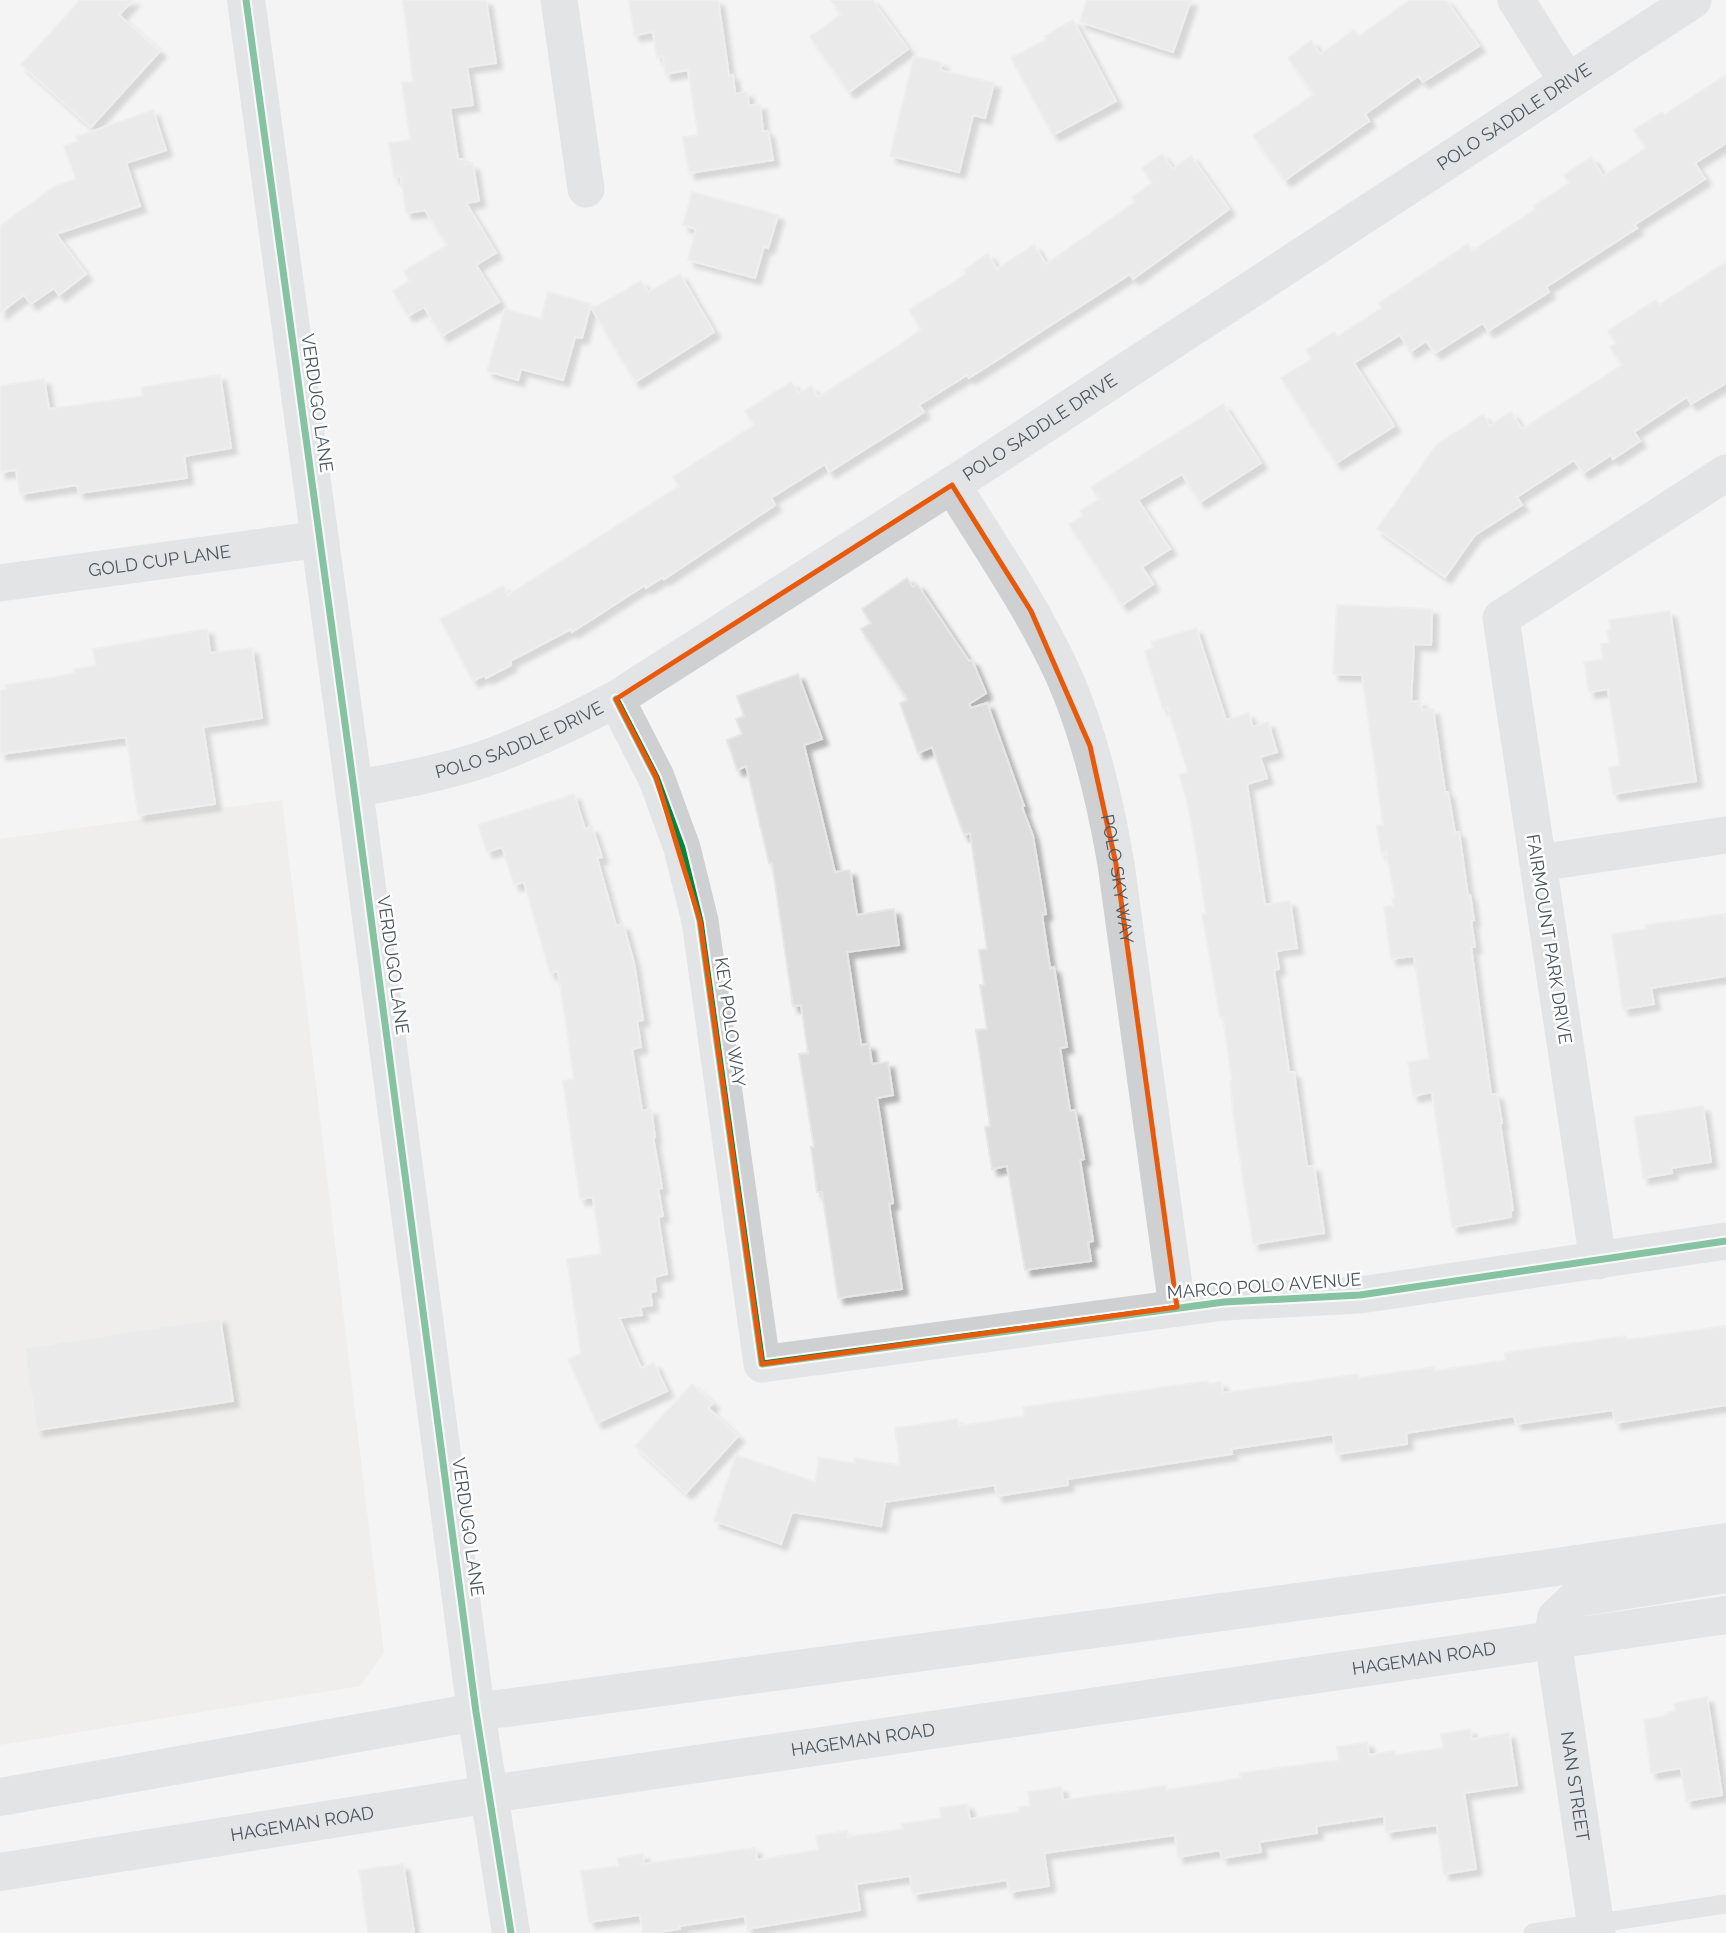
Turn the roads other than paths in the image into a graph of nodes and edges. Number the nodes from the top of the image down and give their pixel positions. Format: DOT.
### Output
graph roads {
  1 [pos="246,0"];
  2 [pos="559,0"];
  3 [pos="1516,0"];
  4 [pos="1693,0"];
  5 [pos="1567,80"];
  6 [pos="586,189"];
  7 [pos="1726,473"];
  8 [pos="952,485"];
  9 [pos="320,539"];
  10 [pos="0,583"];
  11 [pos="616,699"];
  12 [pos="354,789"];
  13 [pos="1726,835"];
  14 [pos="1538,863"];
  15 [pos="1726,1241"];
  16 [pos="1598,1261"];
  17 [pos="1177,1307"];
  18 [pos="762,1364"];
  19 [pos="1726,1542"];
  20 [pos="1726,1574"];
  21 [pos="1726,1615"];
  22 [pos="1553,1641"];
  23 [pos="476,1712"];
  24 [pos="491,1794"];
  25 [pos="0,1797"];
  26 [pos="0,1872"];
  27 [pos="1726,1904"];
  28 [pos="1597,1928"];
  29 [pos="511,1933"];
  30 [pos="1533,1933"];
  1 -- 9 [label="main road, VERDUGO LANE"];
  2 -- 6 [label="street"];
  3 -- 5 [label="street"];
  4 -- 5 [label="street, POLO SADDLE DRIVE"];
  5 -- 8 [label="street, POLO SADDLE DRIVE"];
  7 -- 14 [label="street, FAIRMOUNT PARK DRIVE"];
  8 -- 11 [label="street, POLO SADDLE DRIVE"];
  8 -- 17 [label="street, POLO SKY WAY"];
  9 -- 10 [label="street, GOLD CUP LANE"];
  9 -- 12 [label="main road, VERDUGO LANE"];
  11 -- 12 [label="street, POLO SADDLE DRIVE"];
  11 -- 18 [label="street, KEY POLO WAY"];
  12 -- 23 [label="main road, VERDUGO LANE"];
  13 -- 14 [label="street"];
  14 -- 16 [label="street, FAIRMOUNT PARK DRIVE"];
  15 -- 16 [label="street, MARCO POLO AVENUE"];
  16 -- 17 [label="street, MARCO POLO AVENUE"];
  17 -- 18 [label="street, MARCO POLO AVENUE"];
  19 -- 23 [label="main road"];
  20 -- 22 [label="main road"];
  21 -- 22 [label="main road, HAGEMAN ROAD"];
  22 -- 24 [label="main road, HAGEMAN ROAD"];
  22 -- 28 [label="street, NAN STREET"];
  23 -- 24 [label="main road, VERDUGO LANE"];
  23 -- 25 [label="main road"];
  24 -- 26 [label="main road, HAGEMAN ROAD"];
  24 -- 29 [label="main road, VERDUGO LANE"];
  27 -- 28 [label="lane"];
  28 -- 30 [label="lane"];
}
